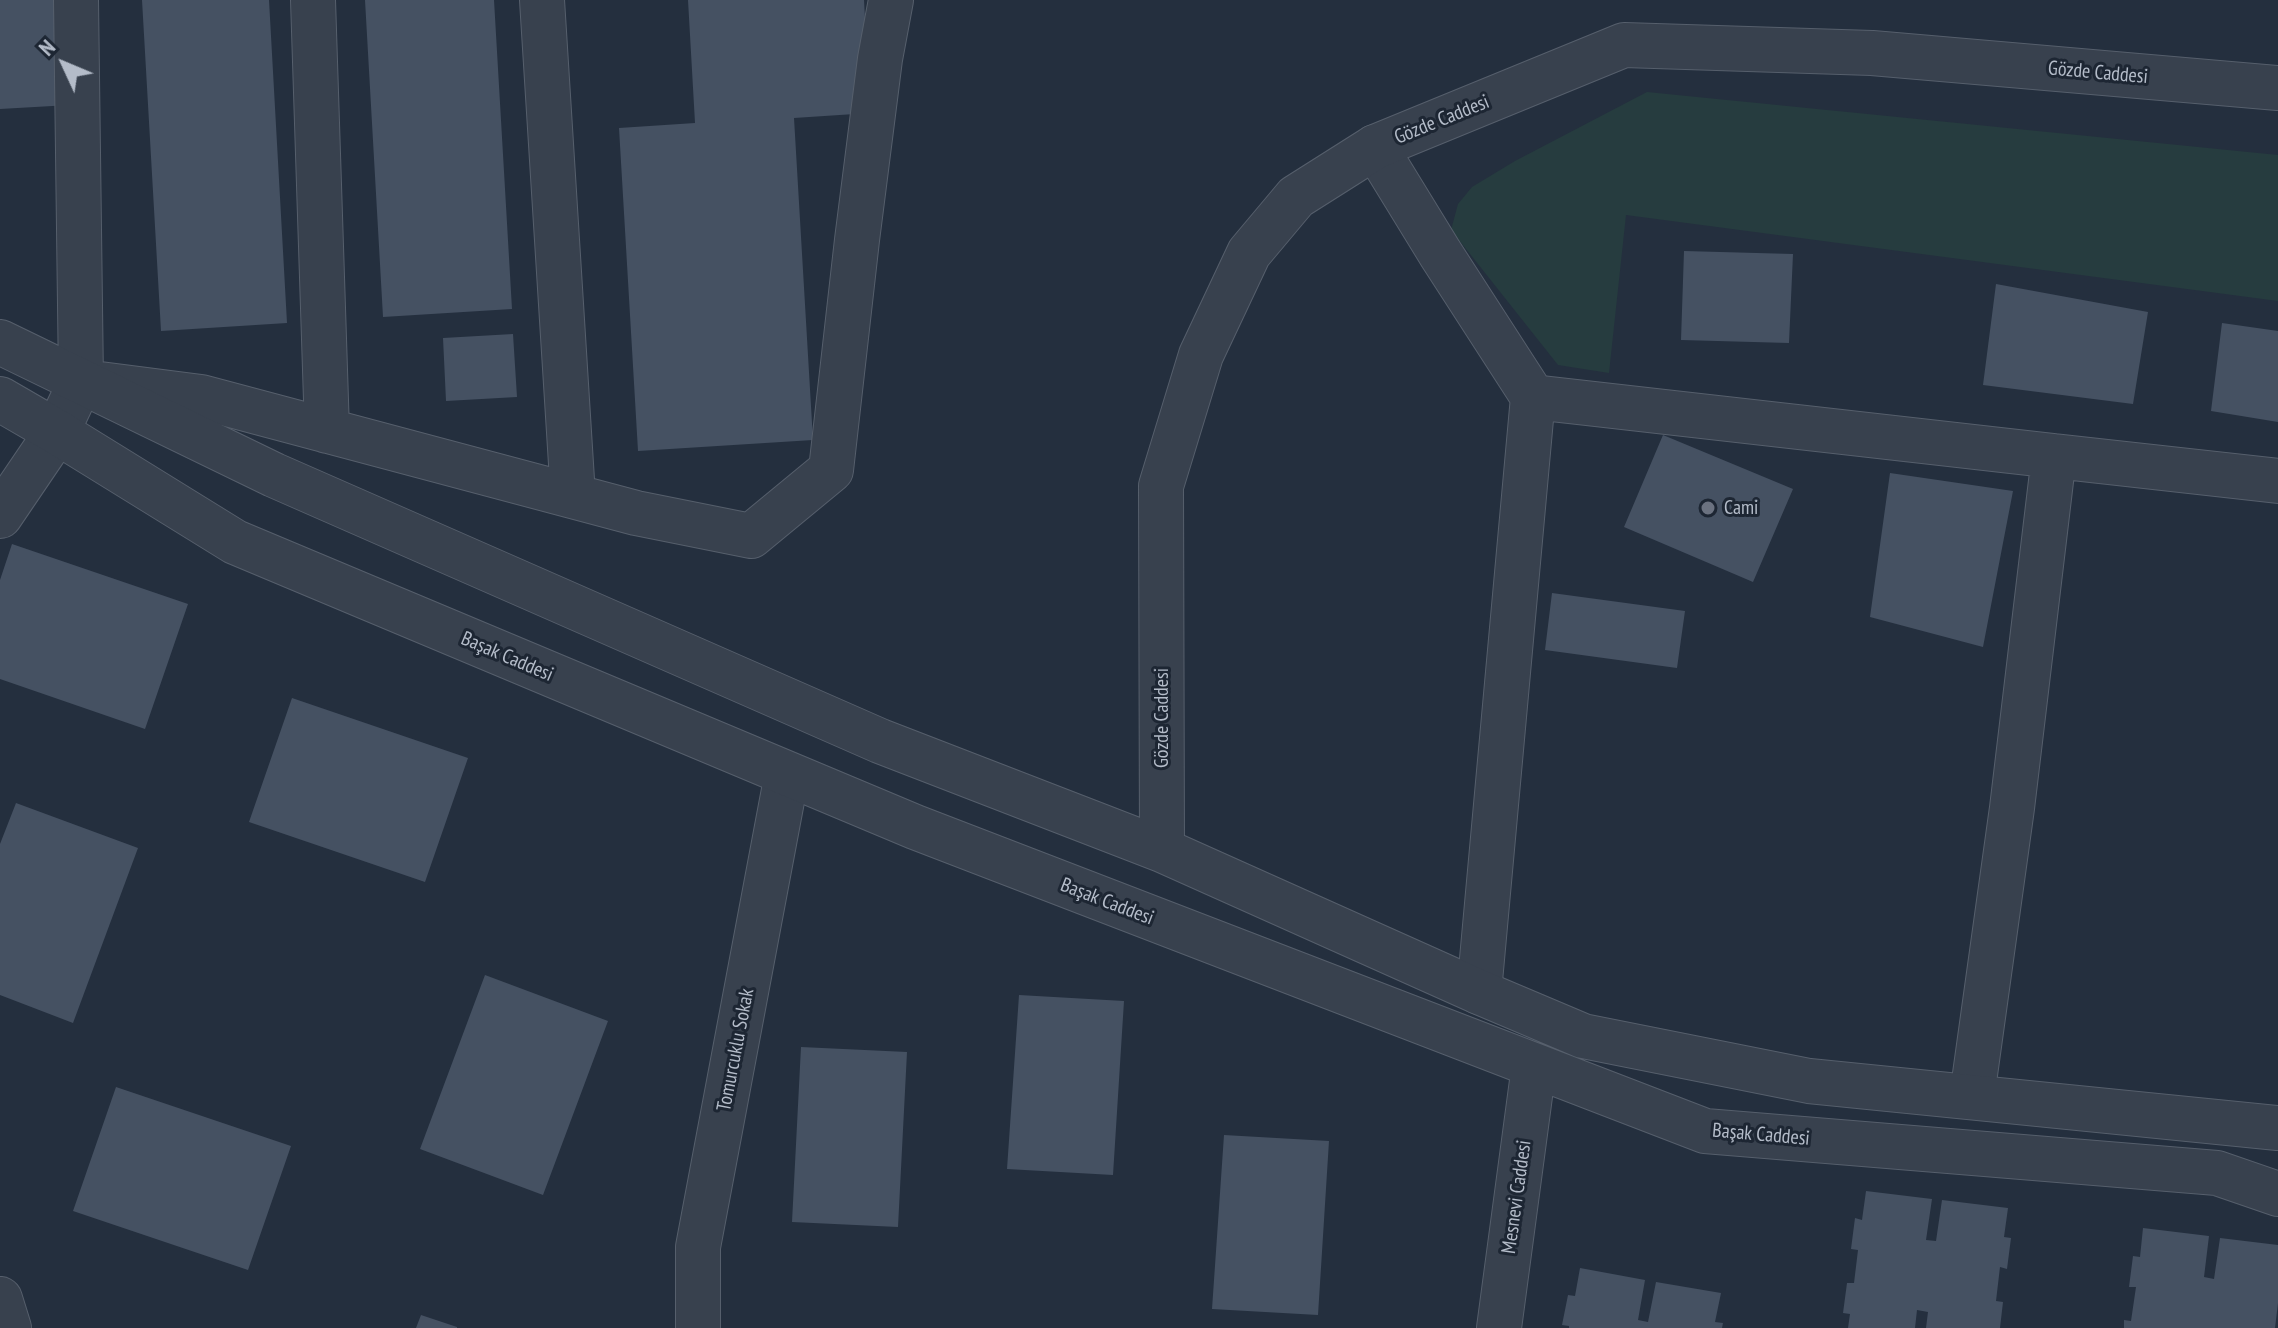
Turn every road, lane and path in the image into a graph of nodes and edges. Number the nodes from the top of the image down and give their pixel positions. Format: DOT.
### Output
graph roads {
  1 [pos="76,0"];
  2 [pos="313,0"];
  3 [pos="542,0"];
  4 [pos="891,0"];
  5 [pos="2278,88"];
  6 [pos="1375,147"];
  7 [pos="0,342"];
  8 [pos="81,381"];
  9 [pos="1533,397"];
  10 [pos="0,399"];
  11 [pos="327,431"];
  12 [pos="57,432"];
  13 [pos="2054,456"];
  14 [pos="2278,481"];
  15 [pos="573,496"];
  16 [pos="0,516"];
  17 [pos="787,774"];
  18 [pos="1162,850"];
  19 [pos="1479,992"];
  20 [pos="1534,1066"];
  21 [pos="1972,1096"];
  22 [pos="2278,1128"];
  23 [pos="2278,1194"];
  24 [pos="0,1299"];
  25 [pos="9,1328"];
  26 [pos="698,1328"];
  27 [pos="1499,1328"];
  1 -- 8 [label="street"];
  2 -- 11 [label="street"];
  3 -- 15 [label="street"];
  4 -- 15 [label="street"];
  5 -- 6 [label="street, Gözde Caddesi"];
  6 -- 9 [label="street"];
  6 -- 18 [label="street, Gözde Caddesi"];
  7 -- 8 [label="street"];
  8 -- 11 [label="street"];
  8 -- 12 [label="street"];
  8 -- 18 [label="street"];
  9 -- 13 [label="street"];
  9 -- 19 [label="street"];
  10 -- 12 [label="street, Başak Caddesi"];
  11 -- 15 [label="street"];
  12 -- 16 [label="street"];
  12 -- 17 [label="street, Başak Caddesi"];
  13 -- 14 [label="street"];
  13 -- 21 [label="street"];
  17 -- 20 [label="street, Başak Caddesi"];
  17 -- 26 [label="street, Tomurcuklu Sokak"];
  18 -- 19 [label="street"];
  19 -- 21 [label="street"];
  20 -- 23 [label="street, Başak Caddesi"];
  20 -- 27 [label="street, Mesnevi Caddesi"];
  21 -- 22 [label="street"];
  24 -- 25 [label="street"];
}
